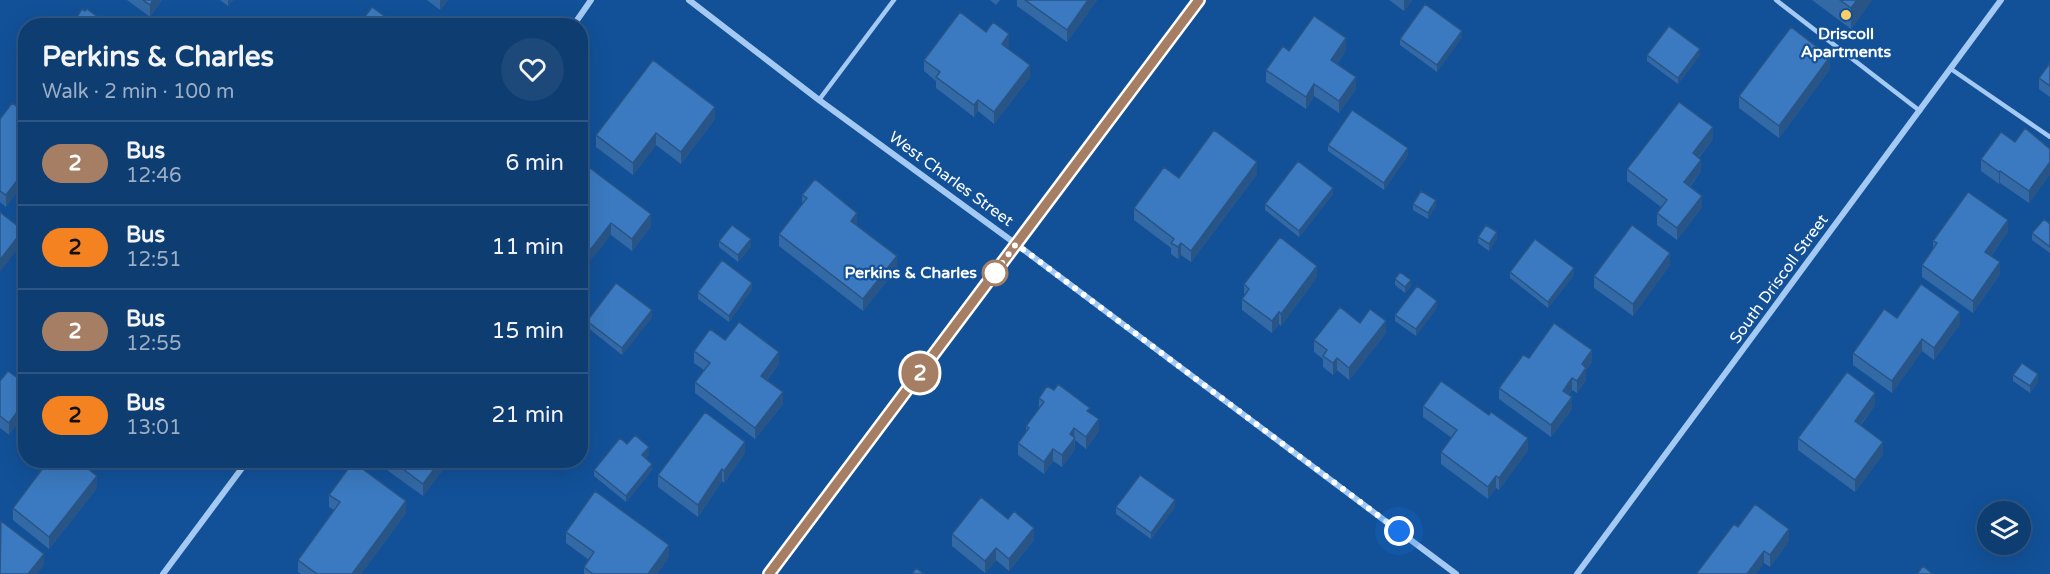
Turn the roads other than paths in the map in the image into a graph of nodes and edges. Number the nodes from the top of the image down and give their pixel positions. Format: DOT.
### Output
graph roads {
  1 [pos="591,0"];
  2 [pos="689,0"];
  3 [pos="894,0"];
  4 [pos="1199,0"];
  5 [pos="1776,0"];
  6 [pos="2001,0"];
  7 [pos="579,18"];
  8 [pos="1951,69"];
  9 [pos="819,100"];
  10 [pos="1920,111"];
  11 [pos="2050,137"];
  12 [pos="1016,244"];
  13 [pos="242,468"];
  14 [pos="163,574"];
  15 [pos="769,574"];
  16 [pos="1456,574"];
  17 [pos="1578,574"];
  1 -- 7 [label="street"];
  2 -- 9 [label="street, West Charles Street"];
  3 -- 9 [label="lane"];
  4 -- 12 [label="street"];
  5 -- 10 [label="lane"];
  6 -- 8 [label="street, South Driscoll Street"];
  8 -- 10 [label="street, South Driscoll Street"];
  8 -- 11 [label="lane"];
  9 -- 12 [label="street, West Charles Street"];
  10 -- 17 [label="street, South Driscoll Street"];
  12 -- 15 [label="street"];
  12 -- 16 [label="street, West Charles Street"];
  13 -- 14 [label="street"];
}
